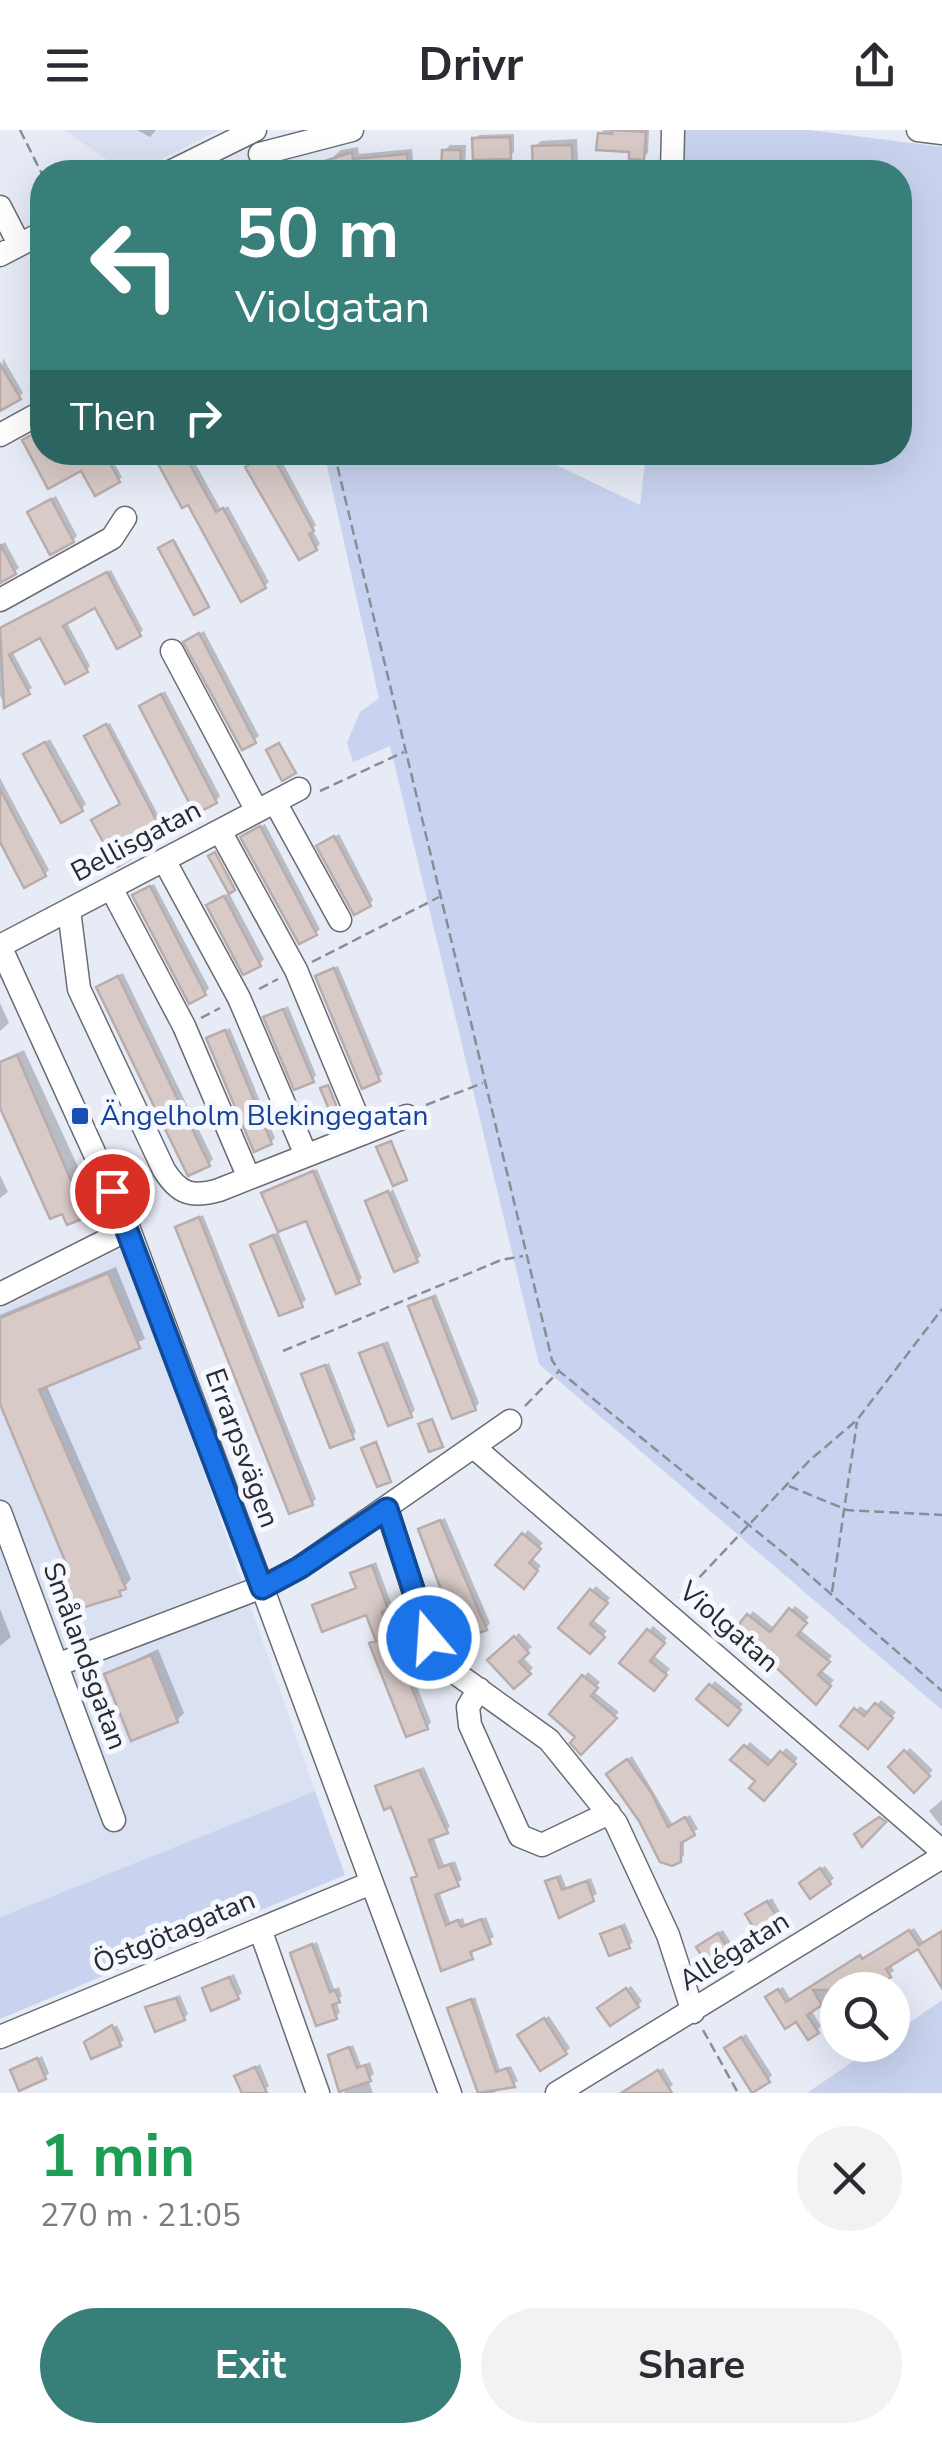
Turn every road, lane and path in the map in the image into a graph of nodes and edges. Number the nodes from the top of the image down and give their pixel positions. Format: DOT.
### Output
graph roads {
  1 [pos="20,130"];
  2 [pos="254,130"];
  3 [pos="352,130"];
  4 [pos="673,130"];
  5 [pos="918,130"];
  6 [pos="942,133"];
  7 [pos="260,154"];
  8 [pos="35,160"];
  9 [pos="194,160"];
  10 [pos="672,160"];
  11 [pos="0,207"];
  12 [pos="10,250"];
  13 [pos="30,419"];
  14 [pos="0,435"];
  15 [pos="337,465"];
  16 [pos="125,518"];
  17 [pos="0,600"];
  18 [pos="172,651"];
  19 [pos="406,751"];
  20 [pos="299,789"];
  21 [pos="266,806"];
  22 [pos="220,830"];
  23 [pos="164,860"];
  24 [pos="111,888"];
  25 [pos="69,910"];
  26 [pos="340,920"];
  27 [pos="0,946"];
  28 [pos="484,1083"];
  29 [pos="407,1116"];
  30 [pos="364,1132"];
  31 [pos="306,1155"];
  32 [pos="250,1178"];
  33 [pos="129,1230"];
  34 [pos="525,1256"];
  35 [pos="0,1294"];
  36 [pos="942,1310"];
  37 [pos="283,1351"];
  38 [pos="559,1371"];
  39 [pos="857,1420"];
  40 [pos="510,1422"];
  41 [pos="476,1449"];
  42 [pos="787,1486"];
  43 [pos="387,1509"];
  44 [pos="847,1510"];
  45 [pos="0,1512"];
  46 [pos="942,1515"];
  47 [pos="748,1524"];
  48 [pos="262,1588"];
  49 [pos="832,1593"];
  50 [pos="667,1612"];
  51 [pos="57,1665"];
  52 [pos="479,1689"];
  53 [pos="942,1691"];
  54 [pos="609,1813"];
  55 [pos="114,1820"];
  56 [pos="942,1854"];
  57 [pos="371,1883"];
  58 [pos="260,1929"];
  59 [pos="692,2012"];
  60 [pos="0,2037"];
  61 [pos="318,2093"];
  62 [pos="450,2093"];
  63 [pos="557,2093"];
  64 [pos="738,2093"];
  1 -- 8 [label="path"];
  2 -- 9 [label="street"];
  3 -- 7 [label="street"];
  4 -- 10 [label="street"];
  5 -- 6 [label="street"];
  11 -- 12 [label="street"];
  13 -- 14 [label="street"];
  15 -- 19 [label="path"];
  16 -- 17 [label="street"];
  18 -- 21 [label="street"];
  19 -- 20 [label="path"];
  19 -- 28 [label="path"];
  20 -- 21 [label="street, Bellisgatan"];
  21 -- 22 [label="street, Bellisgatan"];
  21 -- 26 [label="street"];
  22 -- 23 [label="street, Bellisgatan"];
  22 -- 30 [label="street"];
  23 -- 24 [label="street, Bellisgatan"];
  23 -- 31 [label="street"];
  24 -- 25 [label="street, Bellisgatan"];
  24 -- 32 [label="street"];
  25 -- 27 [label="street, Bellisgatan"];
  25 -- 32 [label="street"];
  27 -- 33 [label="street, Errarpsvägen"];
  28 -- 29 [label="path"];
  28 -- 34 [label="path"];
  29 -- 30 [label="street"];
  30 -- 31 [label="street"];
  31 -- 32 [label="street"];
  33 -- 35 [label="street"];
  33 -- 48 [label="street, Errarpsvägen"];
  34 -- 37 [label="path"];
  34 -- 38 [label="path"];
  36 -- 39 [label="path"];
  38 -- 40 [label="path"];
  38 -- 47 [label="path"];
  39 -- 42 [label="path"];
  39 -- 44 [label="path"];
  40 -- 41 [label="street"];
  41 -- 43 [label="street"];
  41 -- 50 [label="street, Violgatan"];
  42 -- 44 [label="path"];
  42 -- 47 [label="path"];
  43 -- 48 [label="street"];
  43 -- 52 [label="street"];
  44 -- 46 [label="path"];
  44 -- 49 [label="path"];
  45 -- 51 [label="street, Smålandsgatan"];
  47 -- 49 [label="path"];
  47 -- 50 [label="path"];
  48 -- 51 [label="street"];
  48 -- 57 [label="street, Errarpsvägen"];
  49 -- 53 [label="path"];
  50 -- 56 [label="street, Violgatan"];
  51 -- 55 [label="street, Smålandsgatan"];
  52 -- 54 [label="street"];
  52 -- 54 [label="street"];
  54 -- 59 [label="street"];
  56 -- 59 [label="street, Allégatan"];
  57 -- 58 [label="street, Östgötagatan"];
  57 -- 62 [label="street, Errarpsvägen"];
  58 -- 60 [label="street, Östgötagatan"];
  58 -- 61 [label="street"];
  59 -- 63 [label="street, Allégatan"];
  59 -- 64 [label="path"];
}
